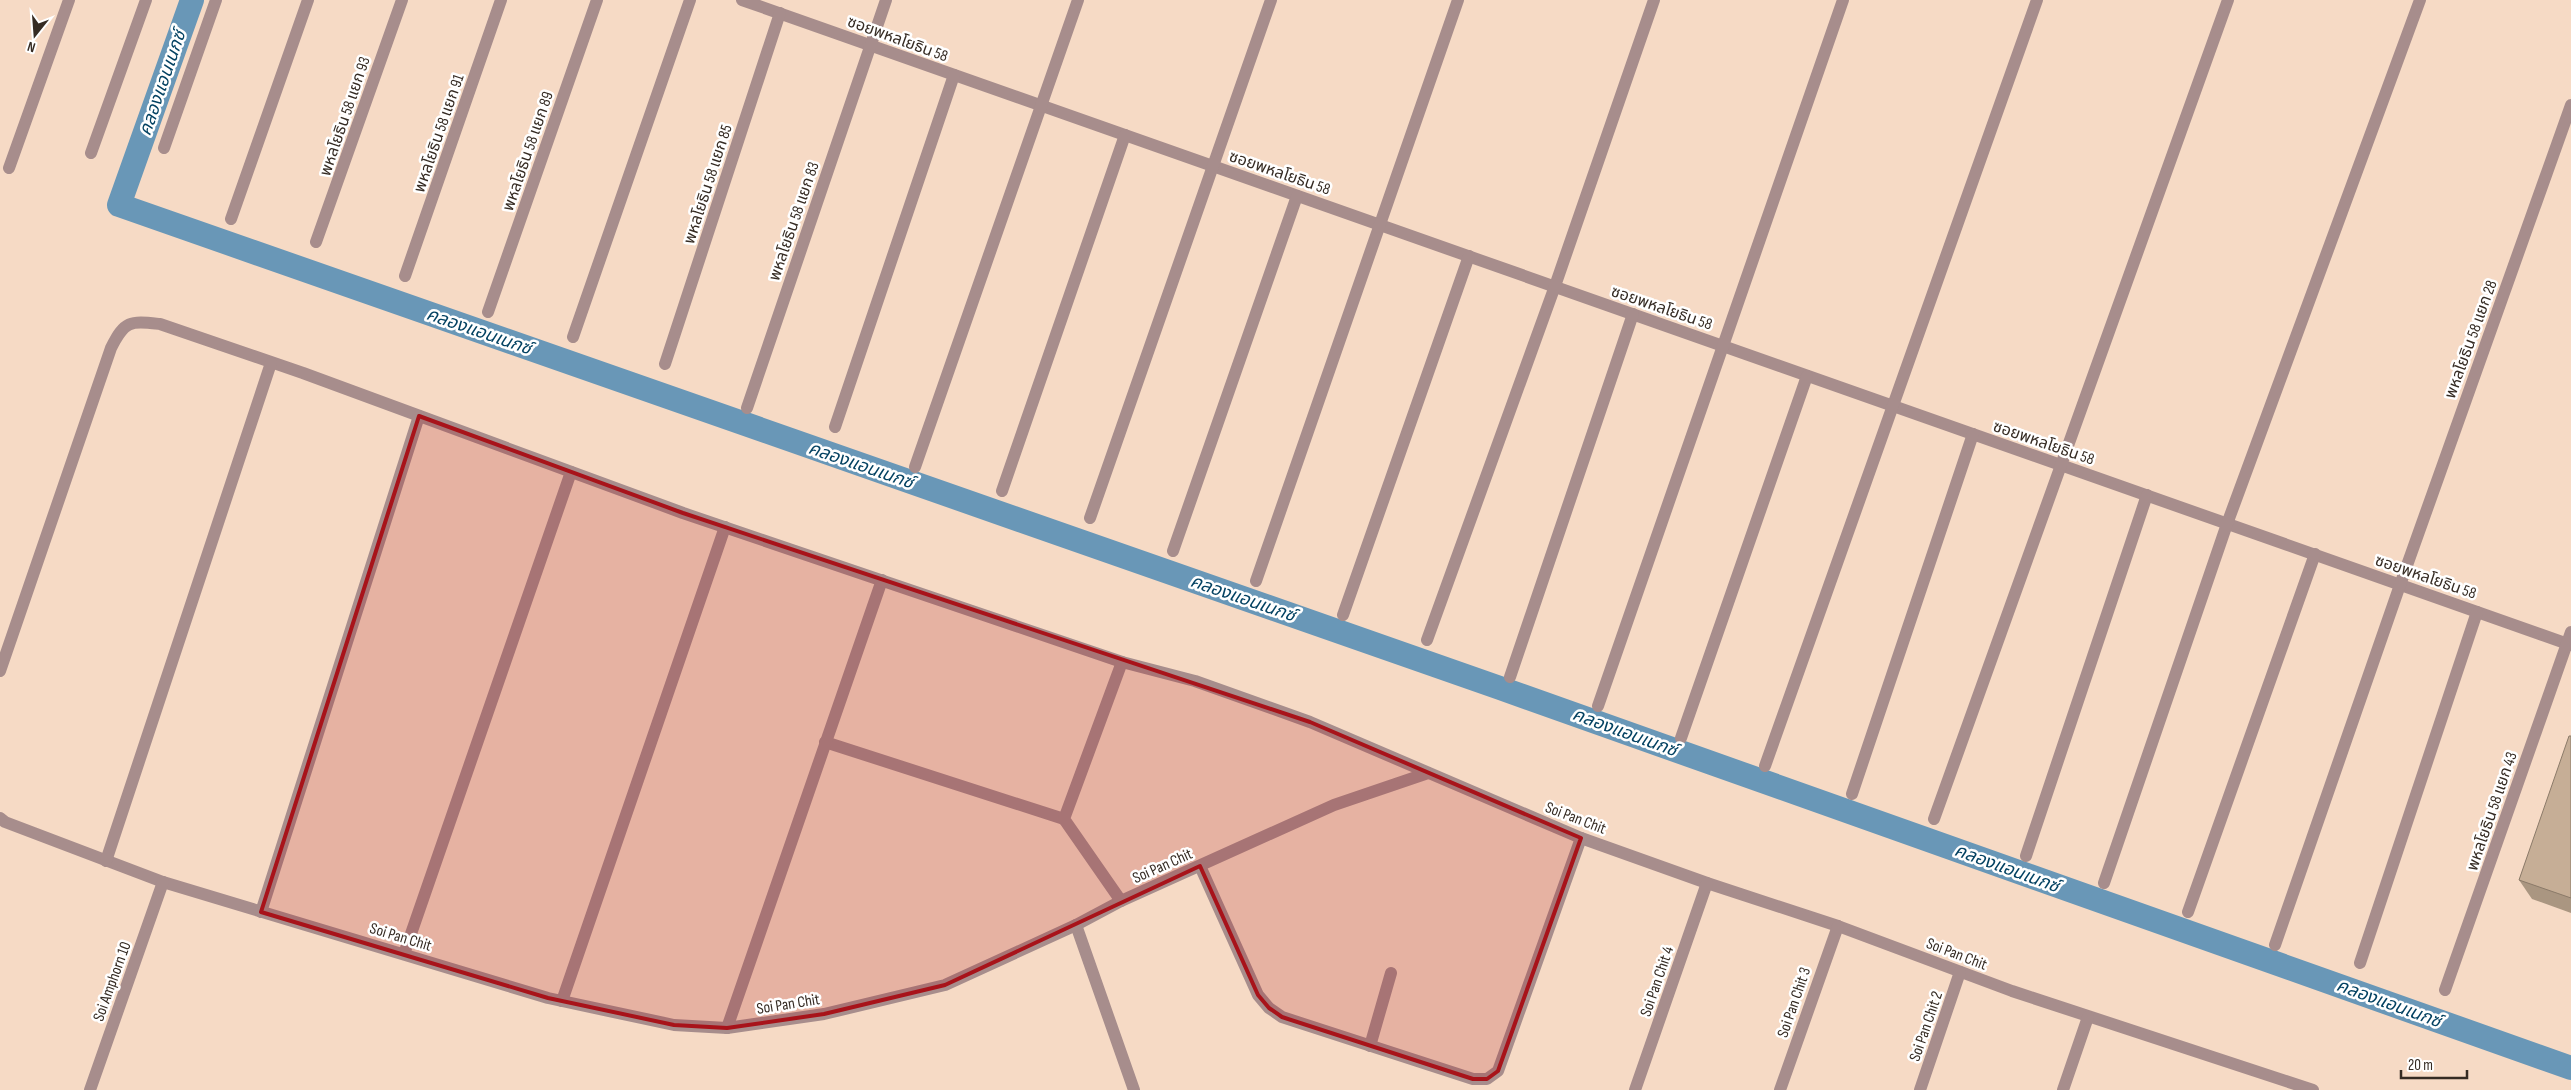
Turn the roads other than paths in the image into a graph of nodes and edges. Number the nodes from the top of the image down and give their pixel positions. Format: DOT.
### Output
graph roads {
  1 [pos="69,0"];
  2 [pos="146,0"];
  3 [pos="216,0"];
  4 [pos="308,0"];
  5 [pos="402,0"];
  6 [pos="501,0"];
  7 [pos="597,0"];
  8 [pos="690,0"];
  9 [pos="742,0"];
  10 [pos="886,0"];
  11 [pos="1078,0"];
  12 [pos="1271,0"];
  13 [pos="1458,0"];
  14 [pos="1654,0"];
  15 [pos="1843,0"];
  16 [pos="2037,0"];
  17 [pos="2228,0"];
  18 [pos="2420,0"];
  19 [pos="780,13"];
  20 [pos="870,45"];
  21 [pos="954,75"];
  22 [pos="2571,104"];
  23 [pos="1041,105"];
  24 [pos="1125,135"];
  25 [pos="164,148"];
  26 [pos="91,154"];
  27 [pos="1215,167"];
  28 [pos="9,168"];
  29 [pos="1297,196"];
  30 [pos="231,219"];
  31 [pos="1382,225"];
  32 [pos="316,242"];
  33 [pos="1469,256"];
  34 [pos="405,276"];
  35 [pos="1555,286"];
  36 [pos="488,312"];
  37 [pos="1632,314"];
  38 [pos="573,337"];
  39 [pos="1723,346"];
  40 [pos="271,363"];
  41 [pos="665,364"];
  42 [pos="1807,376"];
  43 [pos="1892,405"];
  44 [pos="747,408"];
  45 [pos="419,416"];
  46 [pos="835,427"];
  47 [pos="1973,434"];
  48 [pos="2060,465"];
  49 [pos="915,467"];
  50 [pos="571,472"];
  51 [pos="1002,491"];
  52 [pos="2147,495"];
  53 [pos="1090,518"];
  54 [pos="2227,524"];
  55 [pos="725,527"];
  56 [pos="1173,551"];
  57 [pos="2314,554"];
  58 [pos="882,580"];
  59 [pos="1256,582"];
  60 [pos="2400,584"];
  61 [pos="2477,612"];
  62 [pos="1343,615"];
  63 [pos="1427,640"];
  64 [pos="2570,640"];
  65 [pos="1122,662"];
  66 [pos="0,671"];
  67 [pos="1510,677"];
  68 [pos="1598,706"];
  69 [pos="1681,738"];
  70 [pos="825,742"];
  71 [pos="1765,766"];
  72 [pos="1428,773"];
  73 [pos="1852,794"];
  74 [pos="1934,819"];
  75 [pos="3,820"];
  76 [pos="1064,820"];
  77 [pos="1581,838"];
  78 [pos="2026,856"];
  79 [pos="106,861"];
  80 [pos="1200,866"];
  81 [pos="163,882"];
  82 [pos="1707,883"];
  83 [pos="2104,883"];
  84 [pos="1121,901"];
  85 [pos="261,912"];
  86 [pos="2188,912"];
  87 [pos="1076,925"];
  88 [pos="1838,926"];
  89 [pos="2275,945"];
  90 [pos="404,954"];
  91 [pos="2360,963"];
  92 [pos="1960,972"];
  93 [pos="1391,973"];
  94 [pos="2446,990"];
  95 [pos="562,1001"];
  96 [pos="2088,1017"];
  97 [pos="727,1028"];
  98 [pos="1370,1046"];
  99 [pos="90,1090"];
  100 [pos="1134,1090"];
  101 [pos="1635,1090"];
  102 [pos="1780,1090"];
  103 [pos="1920,1090"];
  104 [pos="2063,1090"];
  105 [pos="2313,1090"];
  1 -- 28 [label="street"];
  2 -- 26 [label="street"];
  3 -- 25 [label="street"];
  4 -- 30 [label="street"];
  5 -- 32 [label="street, พหลโยธิน 58 แยก 93"];
  6 -- 34 [label="street, พหลโยธิน 58 แยก 91"];
  7 -- 36 [label="street, พหลโยธิน 58 แยก 89"];
  8 -- 38 [label="street"];
  9 -- 19 [label="street, ซอยพหลโยธิน 58"];
  10 -- 20 [label="street, พหลโยธิน 58 แยก 83"];
  11 -- 23 [label="street"];
  12 -- 27 [label="street"];
  13 -- 31 [label="street"];
  14 -- 35 [label="street"];
  15 -- 39 [label="street"];
  16 -- 43 [label="street"];
  17 -- 48 [label="street"];
  18 -- 54 [label="street"];
  19 -- 20 [label="street, ซอยพหลโยธิน 58"];
  19 -- 41 [label="street, พหลโยธิน 58 แยก 85"];
  20 -- 21 [label="street, ซอยพหลโยธิน 58"];
  20 -- 44 [label="street, พหลโยธิน 58 แยก 83"];
  21 -- 23 [label="street, ซอยพหลโยธิน 58"];
  21 -- 46 [label="street"];
  22 -- 60 [label="street, พหลโยธิน 58 แยก 28"];
  23 -- 24 [label="street, ซอยพหลโยธิน 58"];
  23 -- 49 [label="street"];
  24 -- 27 [label="street, ซอยพหลโยธิน 58"];
  24 -- 51 [label="street"];
  27 -- 29 [label="street, ซอยพหลโยธิน 58"];
  27 -- 53 [label="street"];
  29 -- 31 [label="street, ซอยพหลโยธิน 58"];
  29 -- 56 [label="street"];
  31 -- 33 [label="street, ซอยพหลโยธิน 58"];
  31 -- 59 [label="street"];
  33 -- 35 [label="street, ซอยพหลโยธิน 58"];
  33 -- 62 [label="street"];
  35 -- 37 [label="street, ซอยพหลโยธิน 58"];
  35 -- 63 [label="street"];
  37 -- 39 [label="street, ซอยพหลโยธิน 58"];
  37 -- 67 [label="street"];
  39 -- 42 [label="street, ซอยพหลโยธิน 58"];
  39 -- 68 [label="street"];
  40 -- 45 [label="street"];
  40 -- 66 [label="street"];
  40 -- 79 [label="street"];
  42 -- 43 [label="street, ซอยพหลโยธิน 58"];
  42 -- 69 [label="street"];
  43 -- 47 [label="street, ซอยพหลโยธิน 58"];
  43 -- 71 [label="street"];
  45 -- 50 [label="street"];
  45 -- 85 [label="street"];
  47 -- 48 [label="street, ซอยพหลโยธิน 58"];
  47 -- 73 [label="street"];
  48 -- 52 [label="street, ซอยพหลโยธิน 58"];
  48 -- 74 [label="street"];
  50 -- 55 [label="street"];
  50 -- 90 [label="street"];
  52 -- 54 [label="street, ซอยพหลโยธิน 58"];
  52 -- 78 [label="street"];
  54 -- 57 [label="street, ซอยพหลโยธิน 58"];
  54 -- 83 [label="street"];
  55 -- 58 [label="street"];
  55 -- 95 [label="street"];
  57 -- 60 [label="street, ซอยพหลโยธิน 58"];
  57 -- 86 [label="street"];
  58 -- 65 [label="street"];
  58 -- 70 [label="street"];
  60 -- 61 [label="street, ซอยพหลโยธิน 58"];
  60 -- 89 [label="street, พหลโยธิน 58 แยก 28"];
  61 -- 64 [label="street, ซอยพหลโยธิน 58"];
  61 -- 91 [label="street"];
  64 -- 94 [label="street, พหลโยธิน 58 แยก 43"];
  65 -- 72 [label="street"];
  65 -- 76 [label="street"];
  70 -- 76 [label="street"];
  70 -- 97 [label="street"];
  72 -- 77 [label="street, Soi Pan Chit"];
  72 -- 80 [label="street, Soi Pan Chit"];
  75 -- 79 [label="street, Soi Pan Chit"];
  76 -- 84 [label="street"];
  77 -- 82 [label="street, Soi Pan Chit"];
  77 -- 98 [label="street"];
  79 -- 81 [label="street, Soi Pan Chit"];
  80 -- 84 [label="street, Soi Pan Chit"];
  80 -- 98 [label="street"];
  81 -- 85 [label="street, Soi Pan Chit"];
  81 -- 99 [label="street, Soi Amphorn 10"];
  82 -- 88 [label="street, Soi Pan Chit"];
  82 -- 101 [label="street, Soi Pan Chit 4"];
  84 -- 87 [label="street, Soi Pan Chit"];
  85 -- 90 [label="street, Soi Pan Chit"];
  87 -- 97 [label="street, Soi Pan Chit"];
  87 -- 100 [label="street"];
  88 -- 92 [label="street, Soi Pan Chit"];
  88 -- 102 [label="street, Soi Pan Chit 3"];
  90 -- 95 [label="street, Soi Pan Chit"];
  92 -- 96 [label="street, Soi Pan Chit"];
  92 -- 103 [label="street, Soi Pan Chit 2"];
  93 -- 98 [label="street"];
  95 -- 97 [label="street, Soi Pan Chit"];
  96 -- 104 [label="street"];
  96 -- 105 [label="street, Soi Pan Chit"];
}
